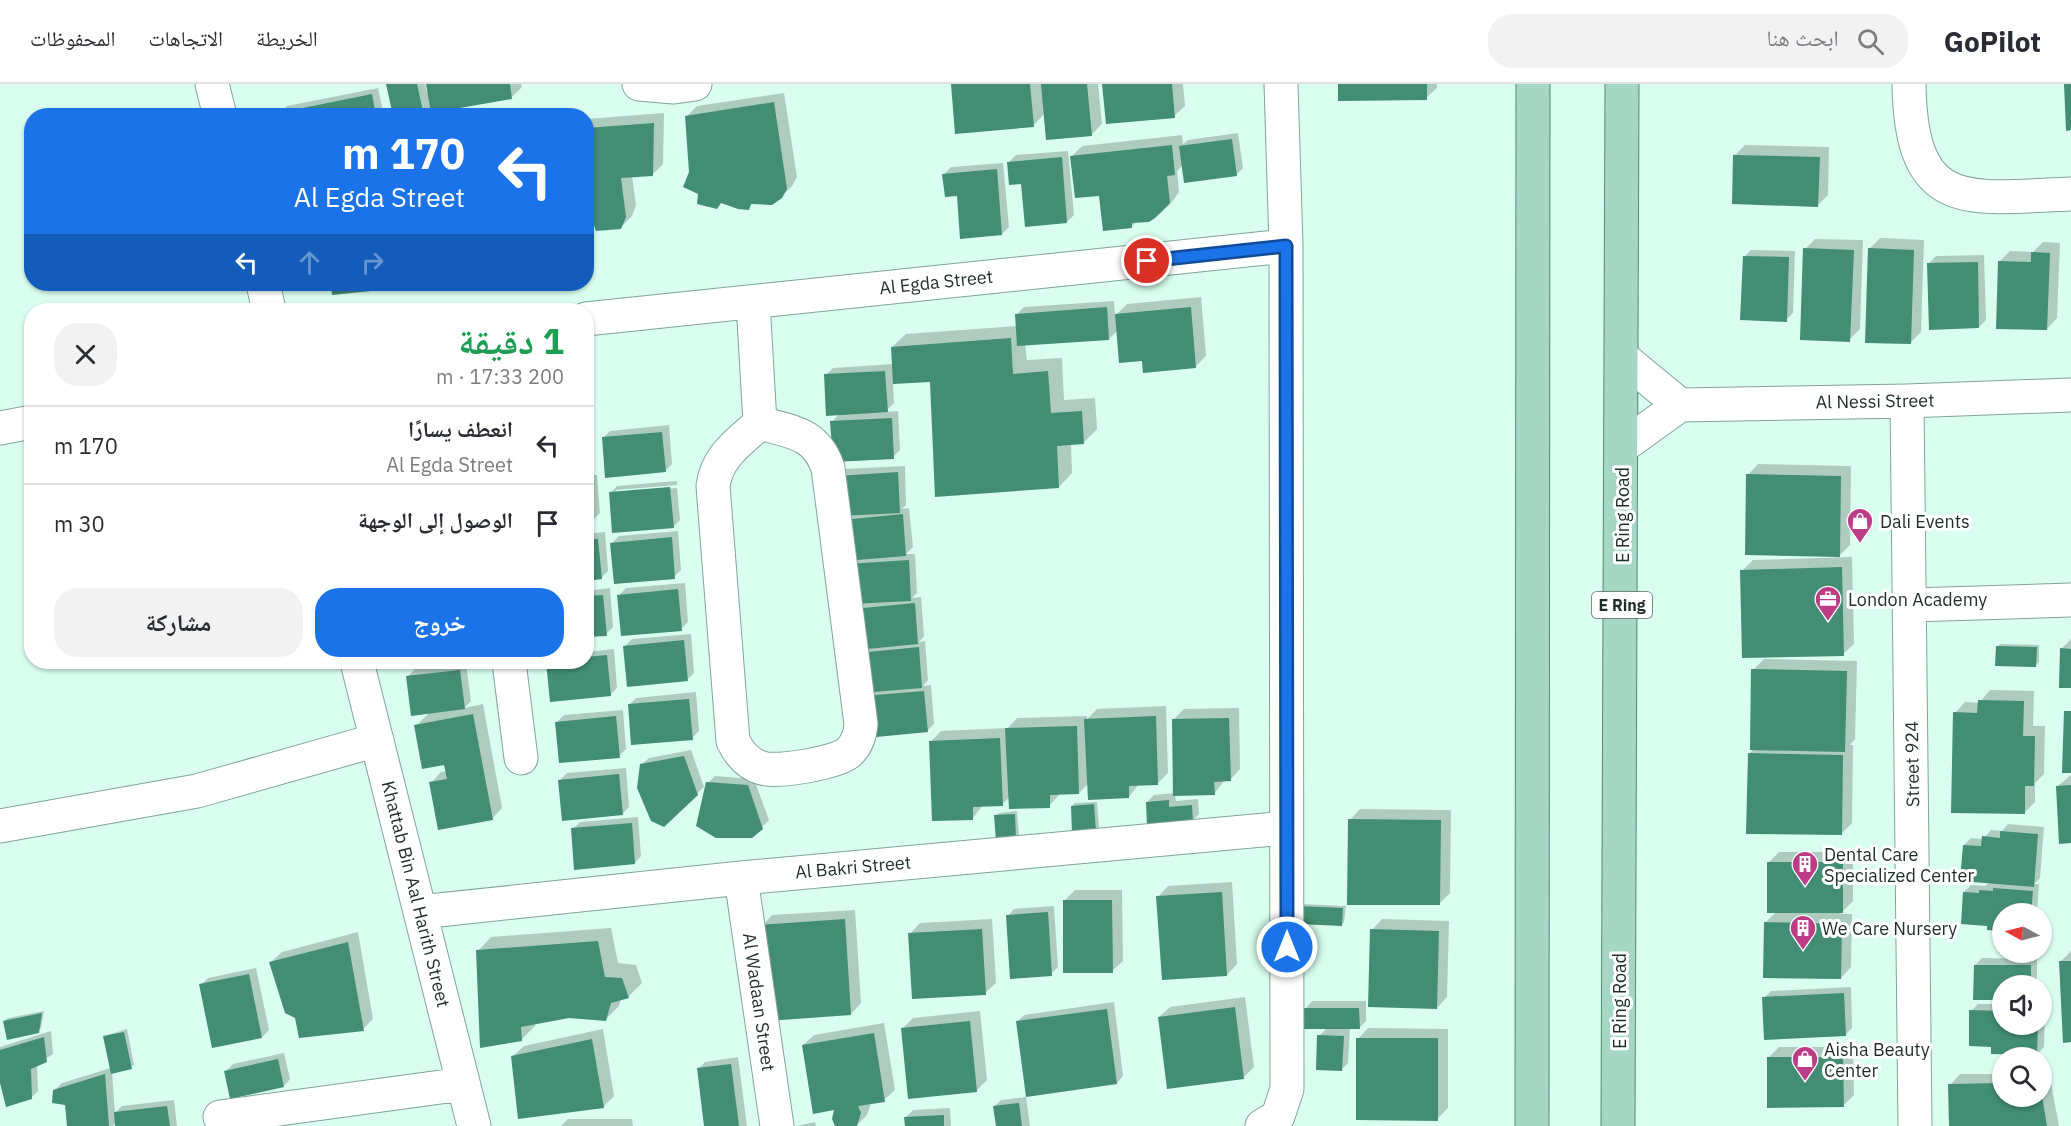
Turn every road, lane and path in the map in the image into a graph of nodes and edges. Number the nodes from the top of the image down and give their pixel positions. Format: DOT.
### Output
graph roads {
  1 [pos="212,84"];
  2 [pos="639,84"];
  3 [pos="695,84"];
  4 [pos="1281,84"];
  5 [pos="1533,84"];
  6 [pos="1622,84"];
  7 [pos="1909,84"];
  8 [pos="218,108"];
  9 [pos="2071,194"];
  10 [pos="1286,246"];
  11 [pos="753,302"];
  12 [pos="594,318"];
  13 [pos="1623,358"];
  14 [pos="2071,395"];
  15 [pos="1907,401"];
  16 [pos="1680,405"];
  17 [pos="760,423"];
  18 [pos="24,424"];
  19 [pos="0,428"];
  20 [pos="1623,446"];
  21 [pos="2071,600"];
  22 [pos="1911,606"];
  23 [pos="359,669"];
  24 [pos="511,669"];
  25 [pos="377,740"];
  26 [pos="520,758"];
  27 [pos="0,826"];
  28 [pos="1286,828"];
  29 [pos="741,878"];
  30 [pos="420,912"];
  31 [pos="463,1084"];
  32 [pos="220,1117"];
  33 [pos="474,1126"];
  34 [pos="777,1126"];
  35 [pos="1262,1126"];
  36 [pos="1532,1126"];
  37 [pos="1618,1126"];
  38 [pos="1916,1126"];
  1 -- 8 [label="street"];
  2 -- 3 [label="street"];
  4 -- 10 [label="street"];
  5 -- 36 [label="main road"];
  6 -- 13 [label="main road, E Ring Road / E Ring"];
  7 -- 9 [label="street"];
  10 -- 11 [label="street, Al Egda Street"];
  10 -- 28 [label="street"];
  11 -- 12 [label="street, Al Egda Street"];
  11 -- 17 [label="street"];
  13 -- 16 [label="street"];
  13 -- 20 [label="main road, E Ring Road / E Ring"];
  14 -- 15 [label="street, Al Nessi Street"];
  15 -- 16 [label="street, Al Nessi Street"];
  15 -- 22 [label="street, Street 924"];
  16 -- 20 [label="street"];
  17 -- 17 [label="street"];
  18 -- 19 [label="street"];
  20 -- 37 [label="main road, E Ring Road / E Ring"];
  21 -- 22 [label="street"];
  22 -- 38 [label="street, Street 924"];
  23 -- 25 [label="street, Khattab Bin Aal Harith Street"];
  24 -- 26 [label="street"];
  25 -- 27 [label="street"];
  25 -- 30 [label="street, Khattab Bin Aal Harith Street"];
  28 -- 29 [label="street, Al Bakri Street"];
  28 -- 35 [label="street"];
  29 -- 30 [label="street, Al Bakri Street"];
  29 -- 34 [label="street, Al Wadaan Street"];
  30 -- 31 [label="street, Khattab Bin Aal Harith Street"];
  31 -- 32 [label="street"];
  31 -- 33 [label="street, Khattab Bin Aal Harith Street"];
}
